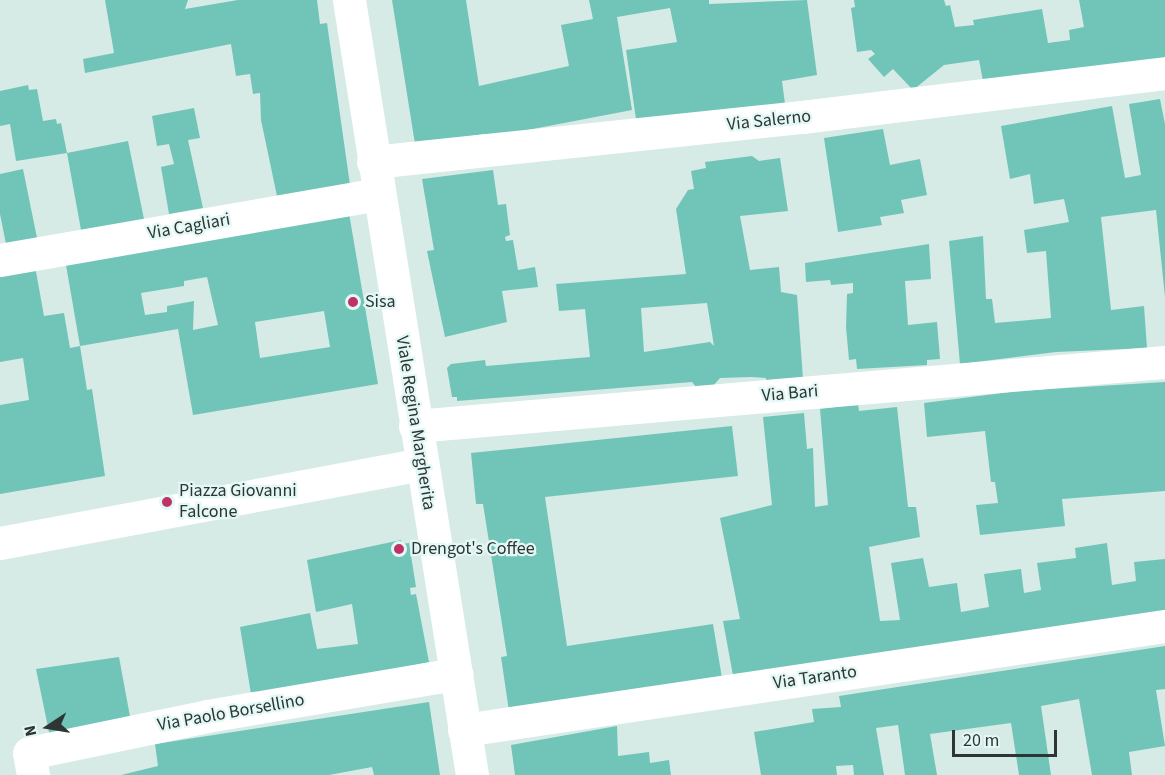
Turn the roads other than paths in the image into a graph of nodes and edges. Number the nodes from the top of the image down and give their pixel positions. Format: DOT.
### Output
graph roads {
  1 [pos="349,0"];
  2 [pos="1165,73"];
  3 [pos="373,162"];
  4 [pos="377,194"];
  5 [pos="0,260"];
  6 [pos="1165,362"];
  7 [pos="415,426"];
  8 [pos="421,464"];
  9 [pos="0,543"];
  10 [pos="1165,626"];
  11 [pos="456,674"];
  12 [pos="464,730"];
  13 [pos="33,775"];
  14 [pos="472,775"];
  1 -- 3 [label="street, Viale Regina Margherita"];
  2 -- 3 [label="street, Via Salerno"];
  3 -- 4 [label="street, Viale Regina Margherita"];
  4 -- 5 [label="street, Via Cagliari"];
  4 -- 7 [label="street, Viale Regina Margherita"];
  6 -- 7 [label="street, Via Bari"];
  7 -- 8 [label="street, Viale Regina Margherita"];
  8 -- 9 [label="street"];
  8 -- 11 [label="street, Viale Regina Margherita"];
  10 -- 12 [label="street, Via Taranto"];
  11 -- 12 [label="street, Viale Regina Margherita"];
  11 -- 13 [label="street, Via Paolo Borsellino"];
  12 -- 14 [label="street, Viale Regina Margherita"];
}
